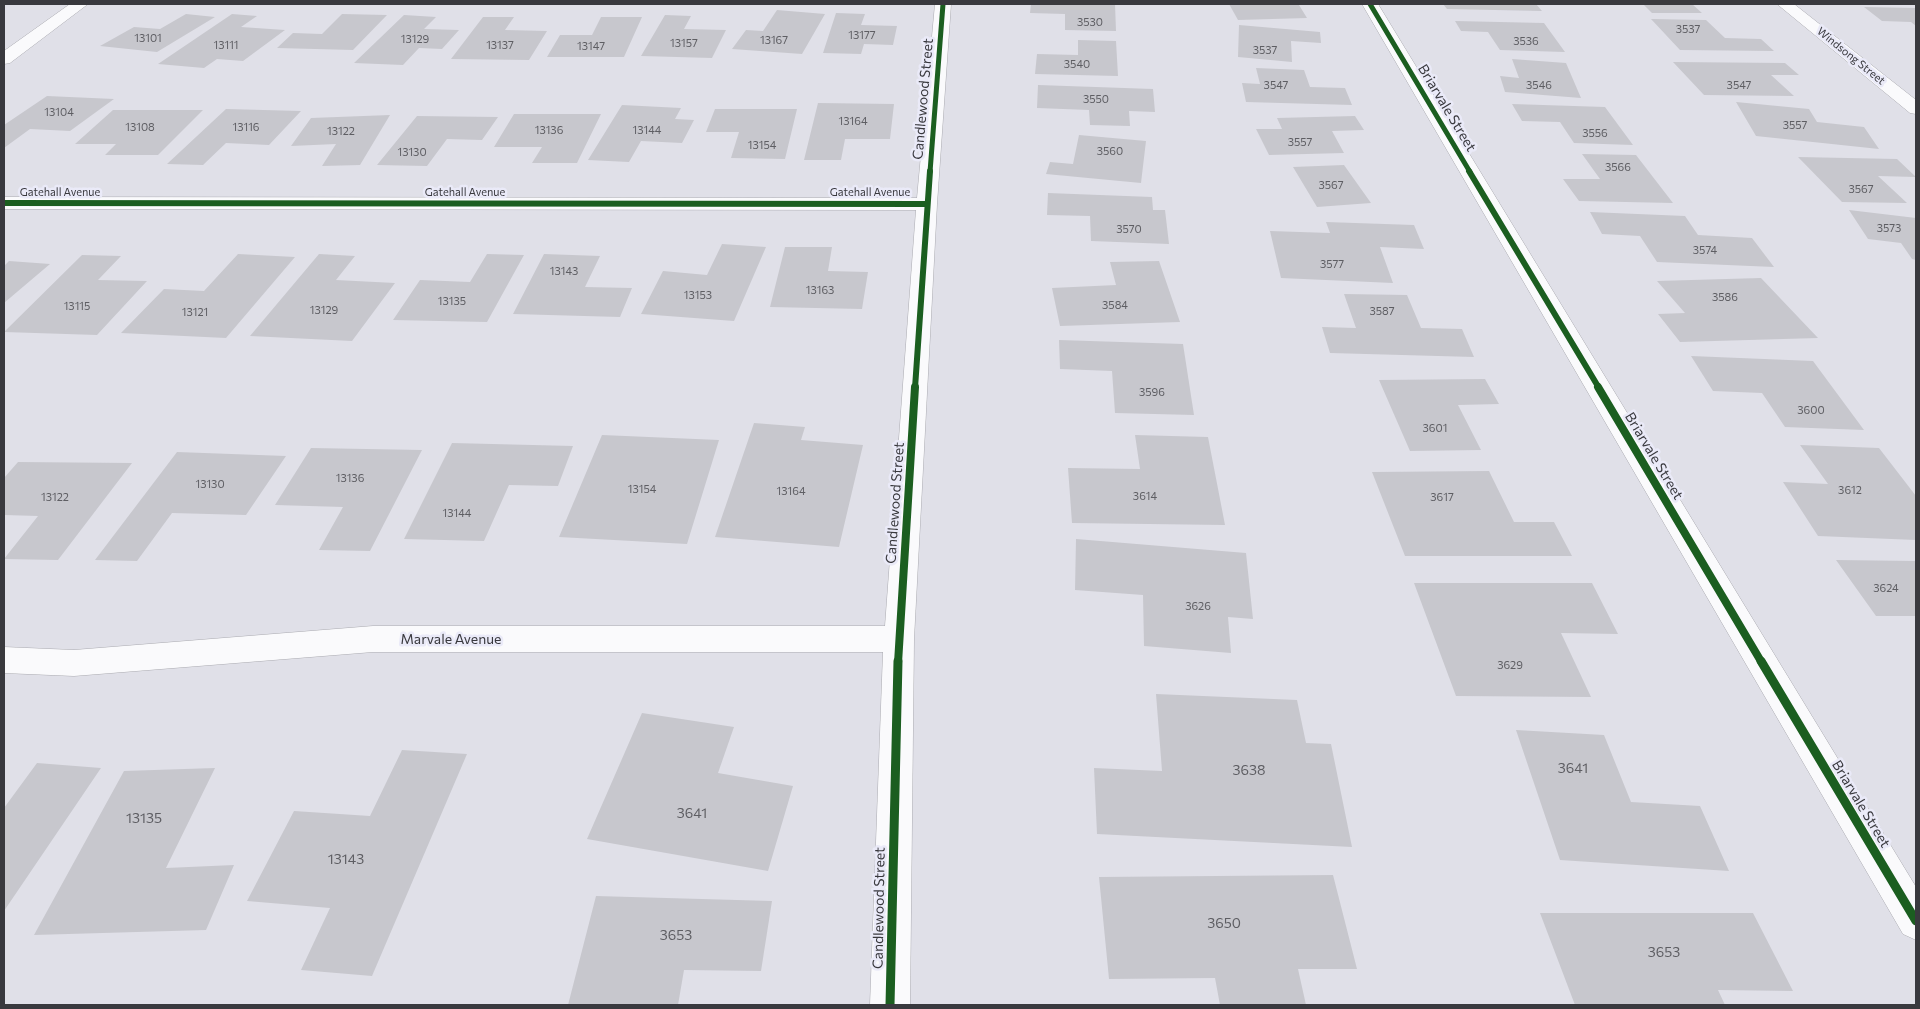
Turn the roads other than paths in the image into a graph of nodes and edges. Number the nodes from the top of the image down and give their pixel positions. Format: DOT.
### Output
graph roads {
  1 [pos="80,4"];
  2 [pos="944,4"];
  3 [pos="1370,4"];
  4 [pos="1785,4"];
  5 [pos="4,59"];
  6 [pos="1916,109"];
  7 [pos="4,203"];
  8 [pos="927,204"];
  9 [pos="899,639"];
  10 [pos="4,660"];
  11 [pos="1916,921"];
  12 [pos="890,1005"];
  1 -- 5 [label="street"];
  2 -- 8 [label="street, Candlewood Street"];
  3 -- 11 [label="street, Briarvale Street"];
  4 -- 6 [label="street, Windsong Street"];
  7 -- 8 [label="street, Gatehall Avenue"];
  8 -- 9 [label="street, Candlewood Street"];
  9 -- 10 [label="street, Marvale Avenue"];
  9 -- 12 [label="street, Candlewood Street"];
}
